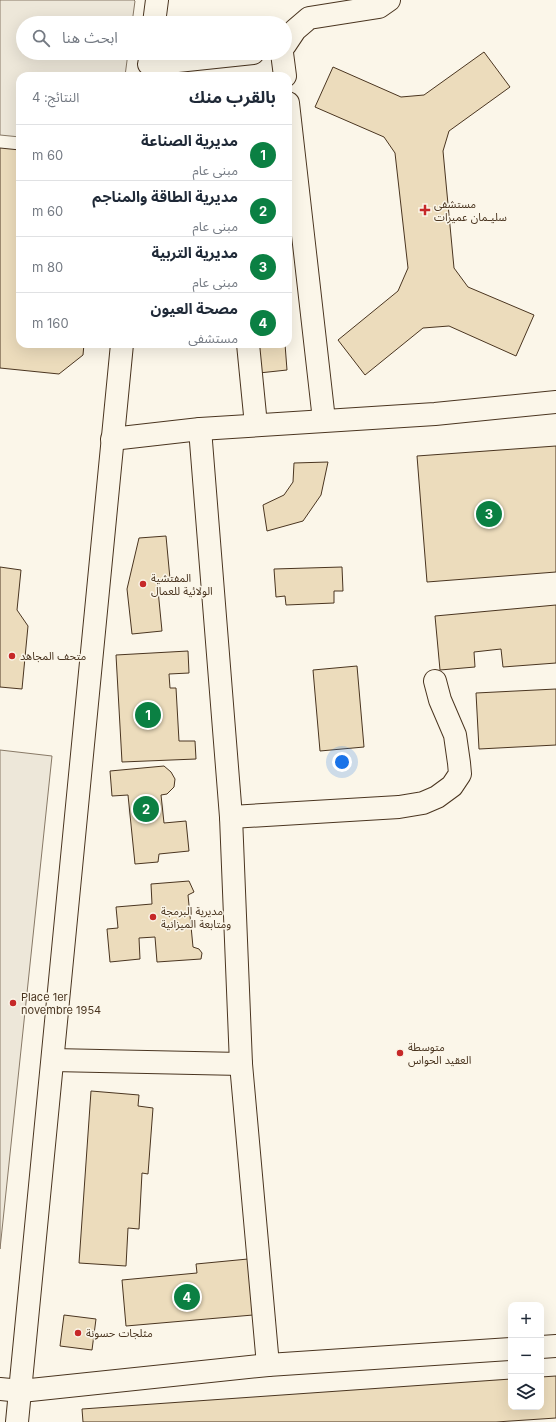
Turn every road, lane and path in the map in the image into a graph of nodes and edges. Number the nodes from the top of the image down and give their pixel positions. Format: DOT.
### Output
graph roads {
  1 [pos="157,0"];
  2 [pos="389,0"];
  3 [pos="155,16"];
  4 [pos="292,34"];
  5 [pos="186,60"];
  6 [pos="283,60"];
  7 [pos="149,64"];
  8 [pos="284,72"];
  9 [pos="292,138"];
  10 [pos="122,348"];
  11 [pos="248,348"];
  12 [pos="556,402"];
  13 [pos="324,420"];
  14 [pos="256,425"];
  15 [pos="200,429"];
  16 [pos="112,439"];
  17 [pos="435,680"];
  18 [pos="232,817"];
  19 [pos="53,1060"];
  20 [pos="241,1064"];
  21 [pos="556,1346"];
  22 [pos="544,1347"];
  23 [pos="508,1349"];
  24 [pos="268,1365"];
  25 [pos="10,1390"];
  26 [pos="17,1422"];
  1 -- 3 [label="street"];
  2 -- 4 [label="street"];
  5 -- 7 [label="street"];
  6 -- 8 [label="street"];
  9 -- 13 [label="street"];
  10 -- 16 [label="street"];
  11 -- 14 [label="street"];
  12 -- 13 [label="street"];
  13 -- 14 [label="street"];
  14 -- 15 [label="street"];
  15 -- 16 [label="street"];
  15 -- 18 [label="street"];
  16 -- 19 [label="street"];
  17 -- 18 [label="street"];
  18 -- 20 [label="street"];
  19 -- 20 [label="street"];
  19 -- 25 [label="street"];
  20 -- 24 [label="street"];
  21 -- 22 [label="street"];
  23 -- 24 [label="street"];
  24 -- 25 [label="street"];
  25 -- 26 [label="street"];
}
